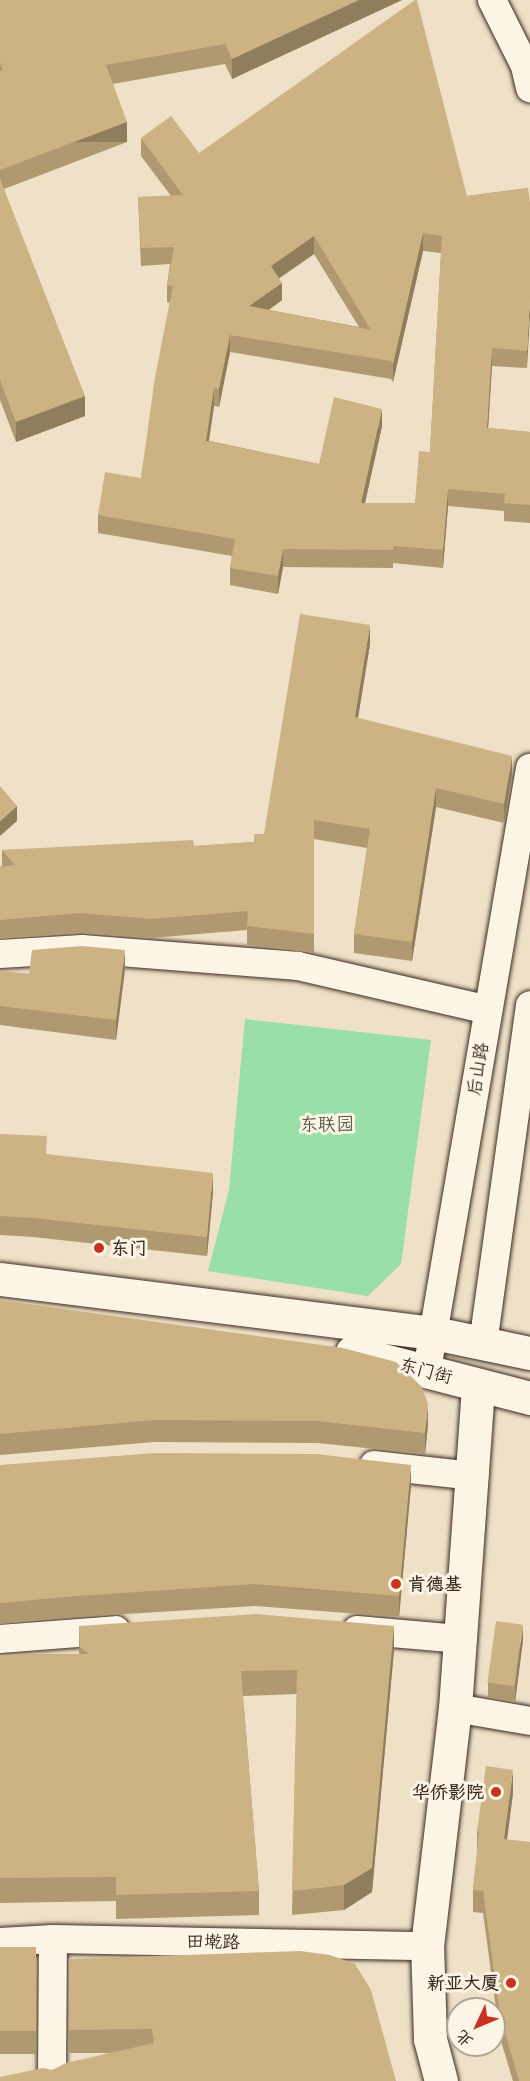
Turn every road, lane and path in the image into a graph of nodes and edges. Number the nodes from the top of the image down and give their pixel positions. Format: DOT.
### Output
graph roads {
  1 [pos="492,0"];
  2 [pos="530,88"];
  3 [pos="530,768"];
  4 [pos="0,954"];
  5 [pos="530,1005"];
  6 [pos="488,1010"];
  7 [pos="0,1279"];
  8 [pos="0,1303"];
  9 [pos="434,1333"];
  10 [pos="483,1344"];
  11 [pos="530,1353"];
  12 [pos="427,1370"];
  13 [pos="478,1385"];
  14 [pos="530,1398"];
  15 [pos="351,1463"];
  16 [pos="474,1476"];
  17 [pos="328,1628"];
  18 [pos="139,1629"];
  19 [pos="0,1639"];
  20 [pos="459,1639"];
  21 [pos="455,1708"];
  22 [pos="530,1721"];
  23 [pos="53,1939"];
  24 [pos="0,1942"];
  25 [pos="427,1946"];
  26 [pos="52,2077"];
  27 [pos="441,2081"];
  1 -- 2 [label="street"];
  3 -- 6 [label="street, 后山路"];
  4 -- 6 [label="street"];
  5 -- 10 [label="street"];
  6 -- 9 [label="street, 后山路"];
  7 -- 9 [label="street, 东门街"];
  8 -- 12 [label="street, 东门街"];
  9 -- 10 [label="street, 东门街"];
  9 -- 12 [label="street, 后山路"];
  10 -- 11 [label="street, 东门街"];
  10 -- 13 [label="street"];
  12 -- 13 [label="street, 东门街"];
  13 -- 14 [label="street, 东门街"];
  13 -- 16 [label="street"];
  15 -- 16 [label="street"];
  16 -- 20 [label="street"];
  17 -- 20 [label="street"];
  18 -- 19 [label="street"];
  20 -- 21 [label="street"];
  21 -- 22 [label="street"];
  21 -- 25 [label="street"];
  23 -- 24 [label="street, 田墘路"];
  23 -- 25 [label="street, 田墘路"];
  23 -- 26 [label="street"];
  25 -- 27 [label="street"];
}
